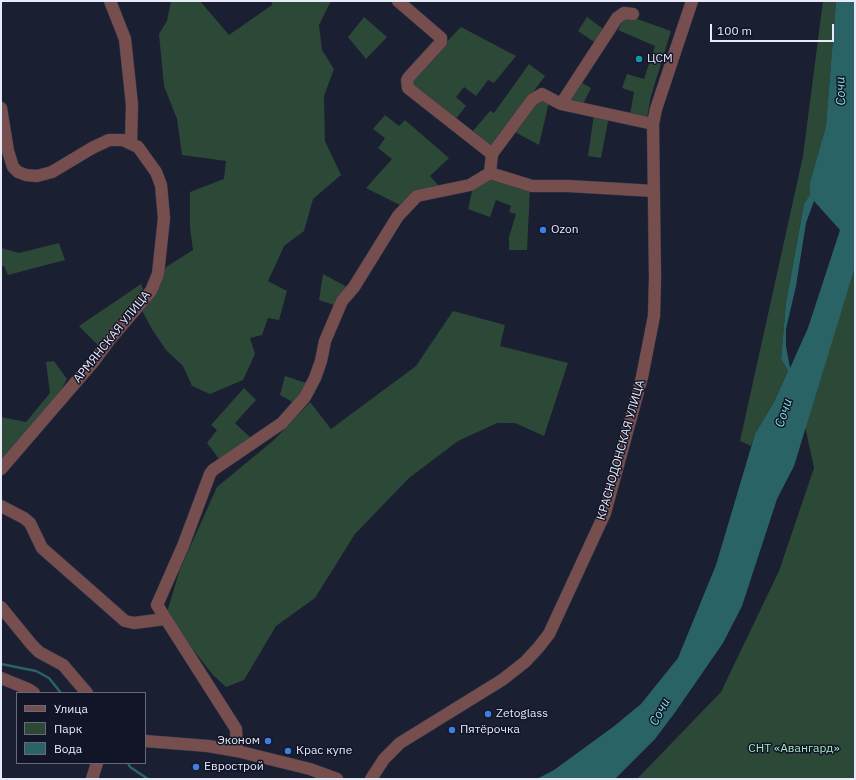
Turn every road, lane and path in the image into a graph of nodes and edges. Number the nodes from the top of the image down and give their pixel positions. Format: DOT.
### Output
graph roads {
  1 [pos="110,1"];
  2 [pos="398,1"];
  3 [pos="692,1"];
  4 [pos="633,14"];
  5 [pos="561,104"];
  6 [pos="1,108"];
  7 [pos="653,124"];
  8 [pos="131,143"];
  9 [pos="492,154"];
  10 [pos="490,173"];
  11 [pos="654,191"];
  12 [pos="1,469"];
  13 [pos="1,506"];
  14 [pos="1,607"];
  15 [pos="165,618"];
  16 [pos="1,678"];
  17 [pos="32,692"];
  18 [pos="86,692"];
  19 [pos="146,741"];
  20 [pos="237,751"];
  21 [pos="97,764"];
  22 [pos="92,779"];
  23 [pos="337,779"];
  24 [pos="371,779"];
  1 -- 8 [label="street"];
  2 -- 9 [label="street"];
  3 -- 7 [label="street, КРАСНОДОНСКАЯ УЛИЦА"];
  4 -- 5 [label="street"];
  5 -- 7 [label="street"];
  5 -- 9 [label="street"];
  6 -- 8 [label="street"];
  7 -- 11 [label="street, КРАСНОДОНСКАЯ УЛИЦА"];
  8 -- 12 [label="street, АРМЯНСКАЯ УЛИЦА"];
  9 -- 10 [label="street"];
  10 -- 11 [label="street"];
  10 -- 15 [label="street"];
  11 -- 24 [label="street, КРАСНОДОНСКАЯ УЛИЦА"];
  13 -- 15 [label="street"];
  14 -- 18 [label="street"];
  15 -- 20 [label="street"];
  16 -- 17 [label="street"];
  19 -- 20 [label="street"];
  20 -- 23 [label="street"];
  21 -- 22 [label="street"];
}
